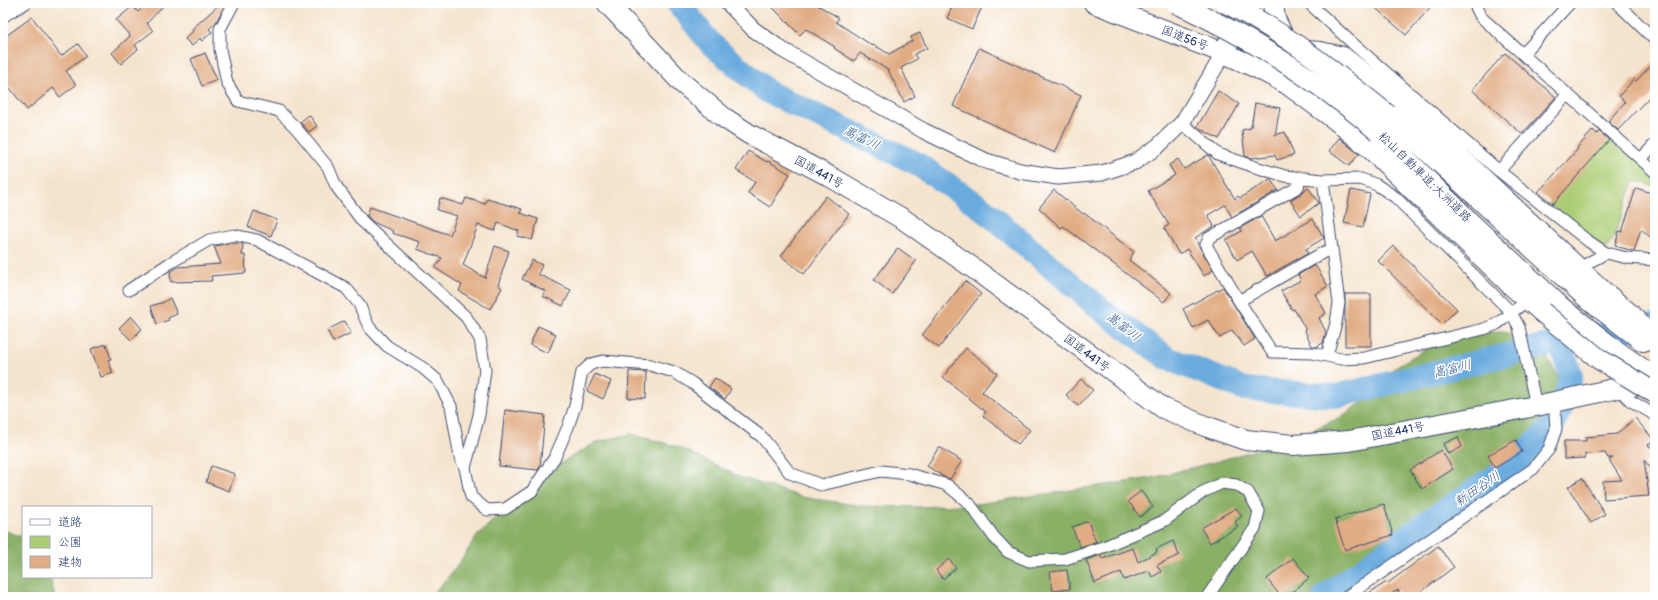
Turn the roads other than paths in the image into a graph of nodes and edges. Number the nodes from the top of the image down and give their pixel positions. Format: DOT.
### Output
graph roads {
  1 [pos="26,3"];
  2 [pos="234,3"];
  3 [pos="607,3"];
  4 [pos="728,3"];
  5 [pos="1094,3"];
  6 [pos="1176,3"];
  7 [pos="1226,3"];
  8 [pos="1249,3"];
  9 [pos="1273,3"];
  10 [pos="1311,3"];
  11 [pos="1474,3"];
  12 [pos="1570,3"];
  13 [pos="1617,3"];
  14 [pos="6,11"];
  15 [pos="1655,40"];
  16 [pos="1294,50"];
  17 [pos="1224,53"];
  18 [pos="1523,54"];
  19 [pos="1568,94"];
  20 [pos="1182,123"];
  21 [pos="1383,123"];
  22 [pos="1655,144"];
  23 [pos="1641,159"];
  24 [pos="1499,171"];
  25 [pos="1655,172"];
  26 [pos="1300,177"];
  27 [pos="1323,180"];
  28 [pos="1331,250"];
  29 [pos="1606,253"];
  30 [pos="1655,260"];
  31 [pos="1588,263"];
  32 [pos="129,290"];
  33 [pos="1597,296"];
  34 [pos="1240,301"];
  35 [pos="1524,303"];
  36 [pos="1511,312"];
  37 [pos="1655,340"];
  38 [pos="1655,349"];
  39 [pos="1327,355"];
  40 [pos="1655,378"];
  41 [pos="1655,382"];
  42 [pos="1618,388"];
  43 [pos="1655,394"];
  44 [pos="1545,404"];
  45 [pos="1655,415"];
  46 [pos="465,468"];
  47 [pos="1207,597"];
  48 [pos="1346,597"];
  1 -- 14 [label="street"];
  2 -- 46 [label="street"];
  3 -- 44 [label="highway, 国道441号"];
  4 -- 20 [label="street"];
  5 -- 17 [label="highway, 国道56号"];
  6 -- 21 [label="highway, 松山自動車道;大洲道路, bridge"];
  7 -- 21 [label="highway, 松山自動車道;大洲道路, bridge"];
  8 -- 17 [label="highway, 国道56号"];
  9 -- 16 [label="highway"];
  10 -- 24 [label="street"];
  11 -- 18 [label="street"];
  12 -- 18 [label="street"];
  13 -- 15 [label="street"];
  16 -- 17 [label="highway"];
  16 -- 33 [label="highway"];
  17 -- 20 [label="street"];
  17 -- 43 [label="highway, bridge"];
  18 -- 19 [label="street"];
  19 -- 23 [label="street"];
  19 -- 24 [label="street"];
  20 -- 26 [label="street"];
  21 -- 33 [label="highway, 松山自動車道;大洲道路"];
  21 -- 40 [label="highway, 松山自動車道;大洲道路"];
  22 -- 23 [label="street"];
  23 -- 25 [label="street"];
  24 -- 29 [label="street"];
  26 -- 27 [label="street"];
  26 -- 34 [label="street"];
  27 -- 28 [label="street"];
  27 -- 36 [label="street"];
  28 -- 34 [label="street"];
  28 -- 39 [label="street"];
  29 -- 30 [label="street"];
  29 -- 31 [label="street"];
  32 -- 46 [label="street"];
  33 -- 37 [label="highway"];
  33 -- 38 [label="highway, 松山自動車道;大洲道路"];
  34 -- 39 [label="street"];
  35 -- 36 [label="street"];
  36 -- 39 [label="street"];
  36 -- 44 [label="street"];
  41 -- 42 [label="highway, 国道441号"];
  42 -- 44 [label="highway, 国道441号"];
  42 -- 45 [label="street"];
  44 -- 48 [label="street"];
  46 -- 47 [label="street"];
}
